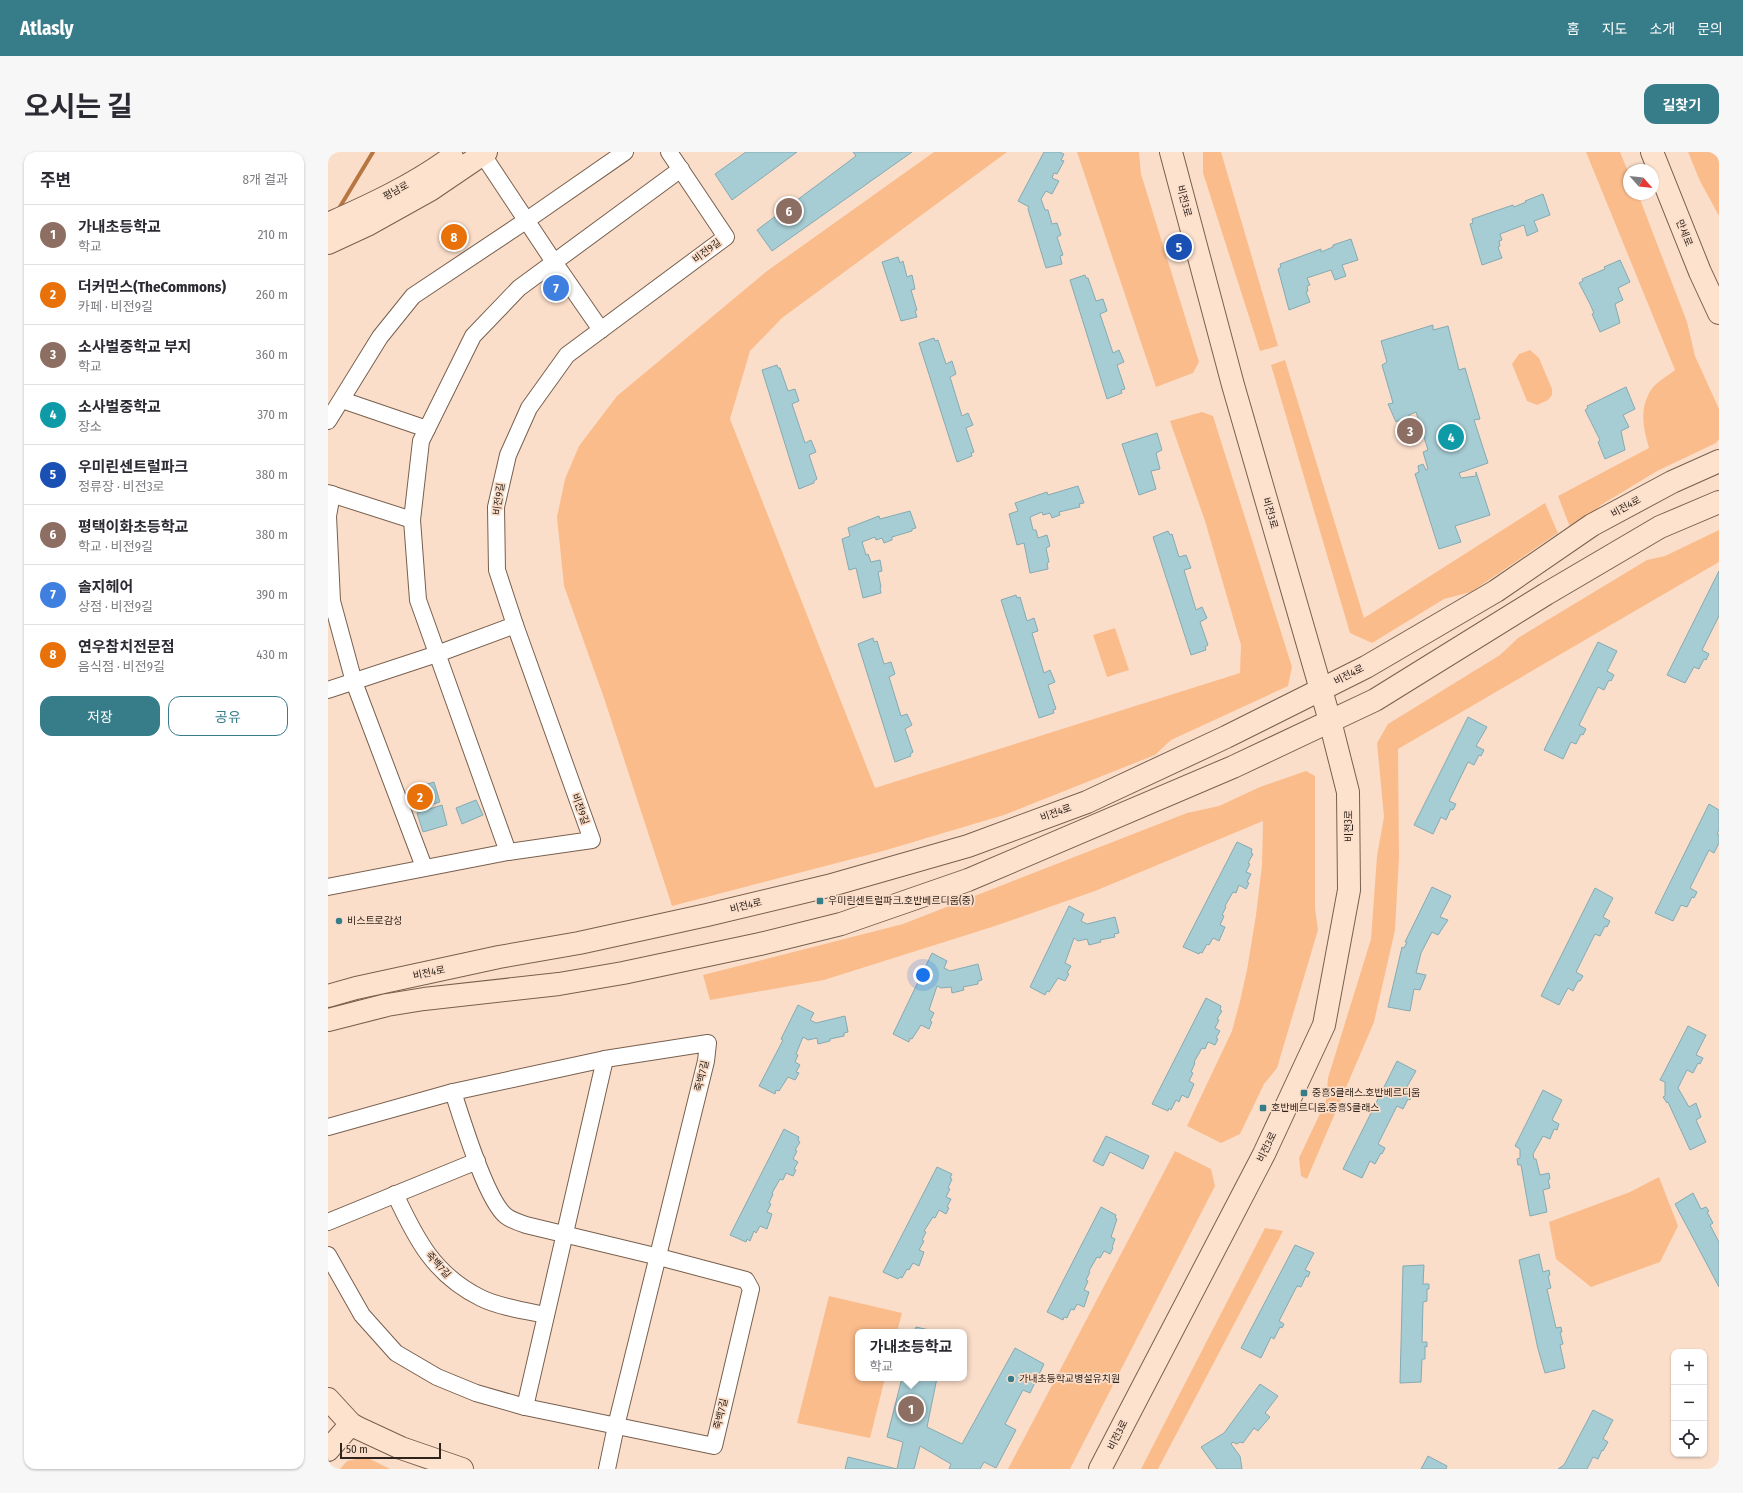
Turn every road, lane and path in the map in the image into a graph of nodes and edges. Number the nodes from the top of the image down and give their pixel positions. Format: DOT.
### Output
graph roads {
  1 [pos="460,152"];
  2 [pos="625,152"];
  3 [pos="669,152"];
  4 [pos="1171,152"];
  5 [pos="1652,152"];
  6 [pos="483,153"];
  7 [pos="681,169"];
  8 [pos="527,220"];
  9 [pos="328,224"];
  10 [pos="328,243"];
  11 [pos="554,262"];
  12 [pos="1719,313"];
  13 [pos="601,330"];
  14 [pos="342,400"];
  15 [pos="328,421"];
  16 [pos="427,429"];
  17 [pos="1719,461"];
  18 [pos="330,494"];
  19 [pos="1719,502"];
  20 [pos="412,520"];
  21 [pos="515,626"];
  22 [pos="437,654"];
  23 [pos="354,682"];
  24 [pos="328,690"];
  25 [pos="1321,690"];
  26 [pos="1330,722"];
  27 [pos="508,852"];
  28 [pos="424,867"];
  29 [pos="328,887"];
  30 [pos="328,996"];
  31 [pos="328,1020"];
  32 [pos="605,1059"];
  33 [pos="453,1092"];
  34 [pos="328,1126"];
  35 [pos="477,1161"];
  36 [pos="395,1194"];
  37 [pos="328,1222"];
  38 [pos="565,1234"];
  39 [pos="328,1255"];
  40 [pos="659,1257"];
  41 [pos="546,1316"];
  42 [pos="328,1399"];
  43 [pos="525,1407"];
  44 [pos="351,1424"];
  45 [pos="616,1426"];
  46 [pos="328,1450"];
  47 [pos="462,1469"];
  48 [pos="607,1469"];
  49 [pos="1100,1469"];
  1 -- 9 [label="main road, 평남로"];
  2 -- 8 [label="street"];
  3 -- 7 [label="street, 비전9길"];
  4 -- 25 [label="main road, 비전3로"];
  5 -- 12 [label="main road, 만세로"];
  6 -- 8 [label="street"];
  6 -- 10 [label="main road"];
  7 -- 11 [label="street"];
  7 -- 13 [label="street, 비전9길"];
  8 -- 11 [label="street"];
  8 -- 14 [label="street"];
  11 -- 13 [label="street"];
  11 -- 16 [label="street"];
  13 -- 21 [label="street, 비전9길"];
  14 -- 15 [label="street"];
  14 -- 16 [label="street"];
  16 -- 20 [label="street"];
  17 -- 25 [label="main road, 비전4로"];
  18 -- 20 [label="street"];
  18 -- 23 [label="street"];
  19 -- 26 [label="main road"];
  20 -- 22 [label="street"];
  21 -- 22 [label="street"];
  21 -- 27 [label="street, 비전9길"];
  22 -- 23 [label="street"];
  22 -- 27 [label="street"];
  23 -- 24 [label="street"];
  23 -- 28 [label="street"];
  25 -- 26 [label="main road, 비전3로"];
  25 -- 30 [label="main road, 비전4로"];
  26 -- 31 [label="main road"];
  26 -- 49 [label="main road, 비전3로"];
  27 -- 28 [label="street, 비전9길"];
  28 -- 29 [label="street, 비전9길"];
  32 -- 33 [label="street, 죽백7길"];
  32 -- 38 [label="street"];
  32 -- 40 [label="street, 죽백7길"];
  33 -- 34 [label="street, 죽백7길"];
  33 -- 35 [label="street"];
  35 -- 36 [label="street"];
  35 -- 38 [label="street"];
  36 -- 37 [label="street"];
  36 -- 41 [label="street, 죽백7길"];
  38 -- 40 [label="street"];
  38 -- 41 [label="street"];
  39 -- 43 [label="street"];
  40 -- 45 [label="street, 죽백7길"];
  40 -- 45 [label="street, 죽백7길"];
  41 -- 43 [label="street"];
  42 -- 44 [label="main road"];
  43 -- 45 [label="street"];
  44 -- 46 [label="main road"];
  44 -- 47 [label="main road"];
  45 -- 48 [label="street, 죽백7길"];
}
